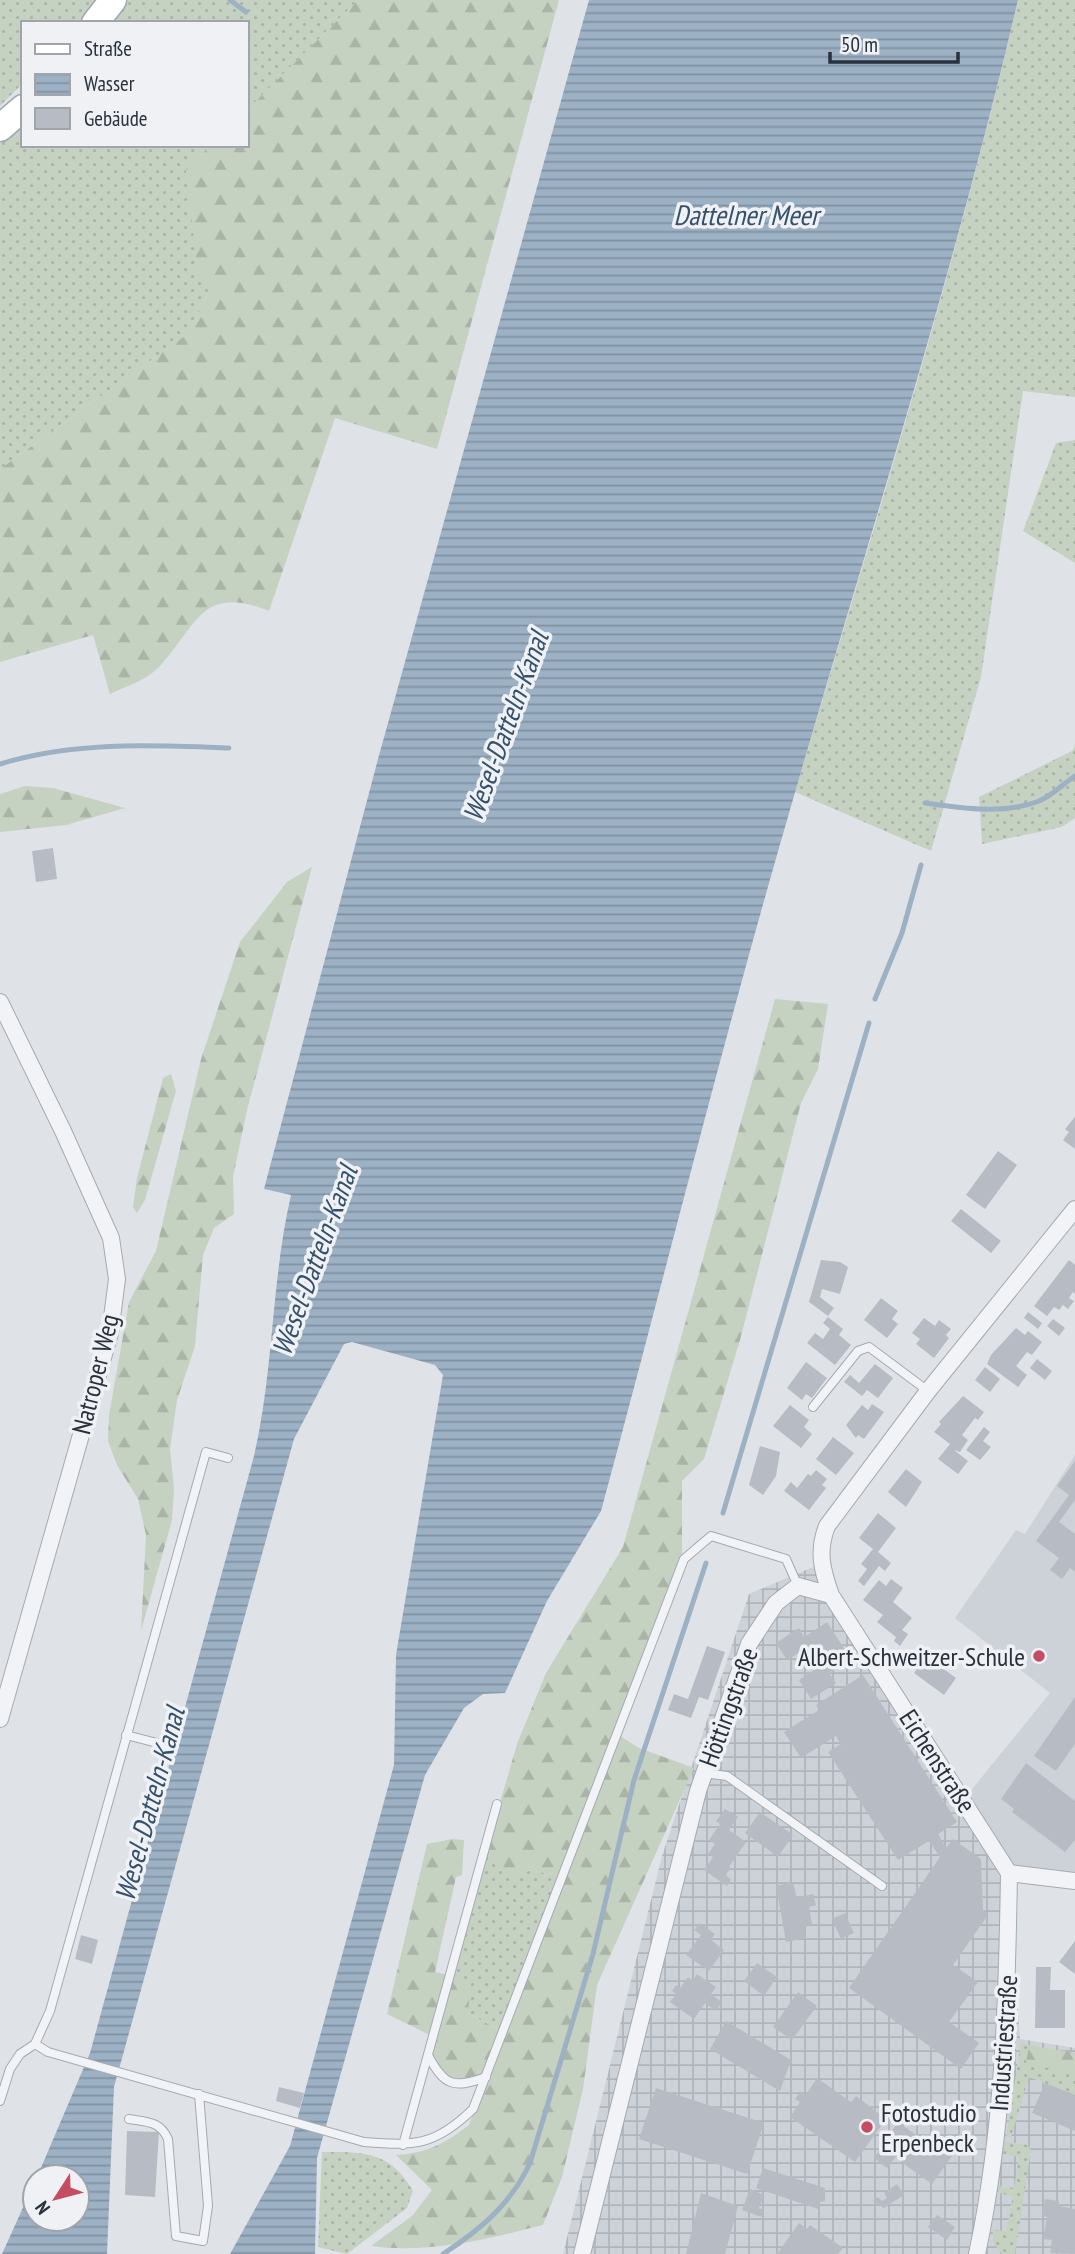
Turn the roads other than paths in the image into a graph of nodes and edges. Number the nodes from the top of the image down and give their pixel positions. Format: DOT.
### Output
graph roads {
  1 [pos="113,0"];
  2 [pos="97,21"];
  3 [pos="21,109"];
  4 [pos="0,128"];
  5 [pos="0,1002"];
  6 [pos="1072,1218"];
  7 [pos="928,1391"];
  8 [pos="813,1407"];
  9 [pos="228,1458"];
  10 [pos="798,1586"];
  11 [pos="831,1595"];
  12 [pos="0,1719"];
  13 [pos="126,1735"];
  14 [pos="166,1745"];
  15 [pos="704,1773"];
  16 [pos="497,1804"];
  17 [pos="1009,1872"];
  18 [pos="1075,1881"];
  19 [pos="882,1886"];
  20 [pos="35,2045"];
  21 [pos="428,2055"];
  22 [pos="486,2077"];
  23 [pos="199,2094"];
  24 [pos="0,2101"];
  25 [pos="129,2119"];
  26 [pos="403,2145"];
  27 [pos="582,2254"];
  28 [pos="977,2254"];
  1 -- 2 [label="main road"];
  3 -- 4 [label="main road"];
  5 -- 12 [label="street, Natroper Weg"];
  6 -- 7 [label="street"];
  7 -- 8 [label="lane"];
  7 -- 11 [label="street"];
  9 -- 13 [label="lane"];
  10 -- 11 [label="street"];
  10 -- 15 [label="street, Höttingstraße"];
  10 -- 22 [label="lane"];
  11 -- 17 [label="street, Eichenstraße"];
  13 -- 14 [label="lane"];
  13 -- 20 [label="lane"];
  15 -- 19 [label="lane"];
  15 -- 27 [label="street, Höttingstraße"];
  16 -- 21 [label="lane"];
  17 -- 18 [label="street"];
  17 -- 28 [label="street, Industriestraße"];
  20 -- 23 [label="lane"];
  20 -- 24 [label="lane"];
  21 -- 22 [label="lane"];
  21 -- 26 [label="lane"];
  22 -- 26 [label="lane"];
  23 -- 25 [label="lane"];
  23 -- 26 [label="lane"];
}
